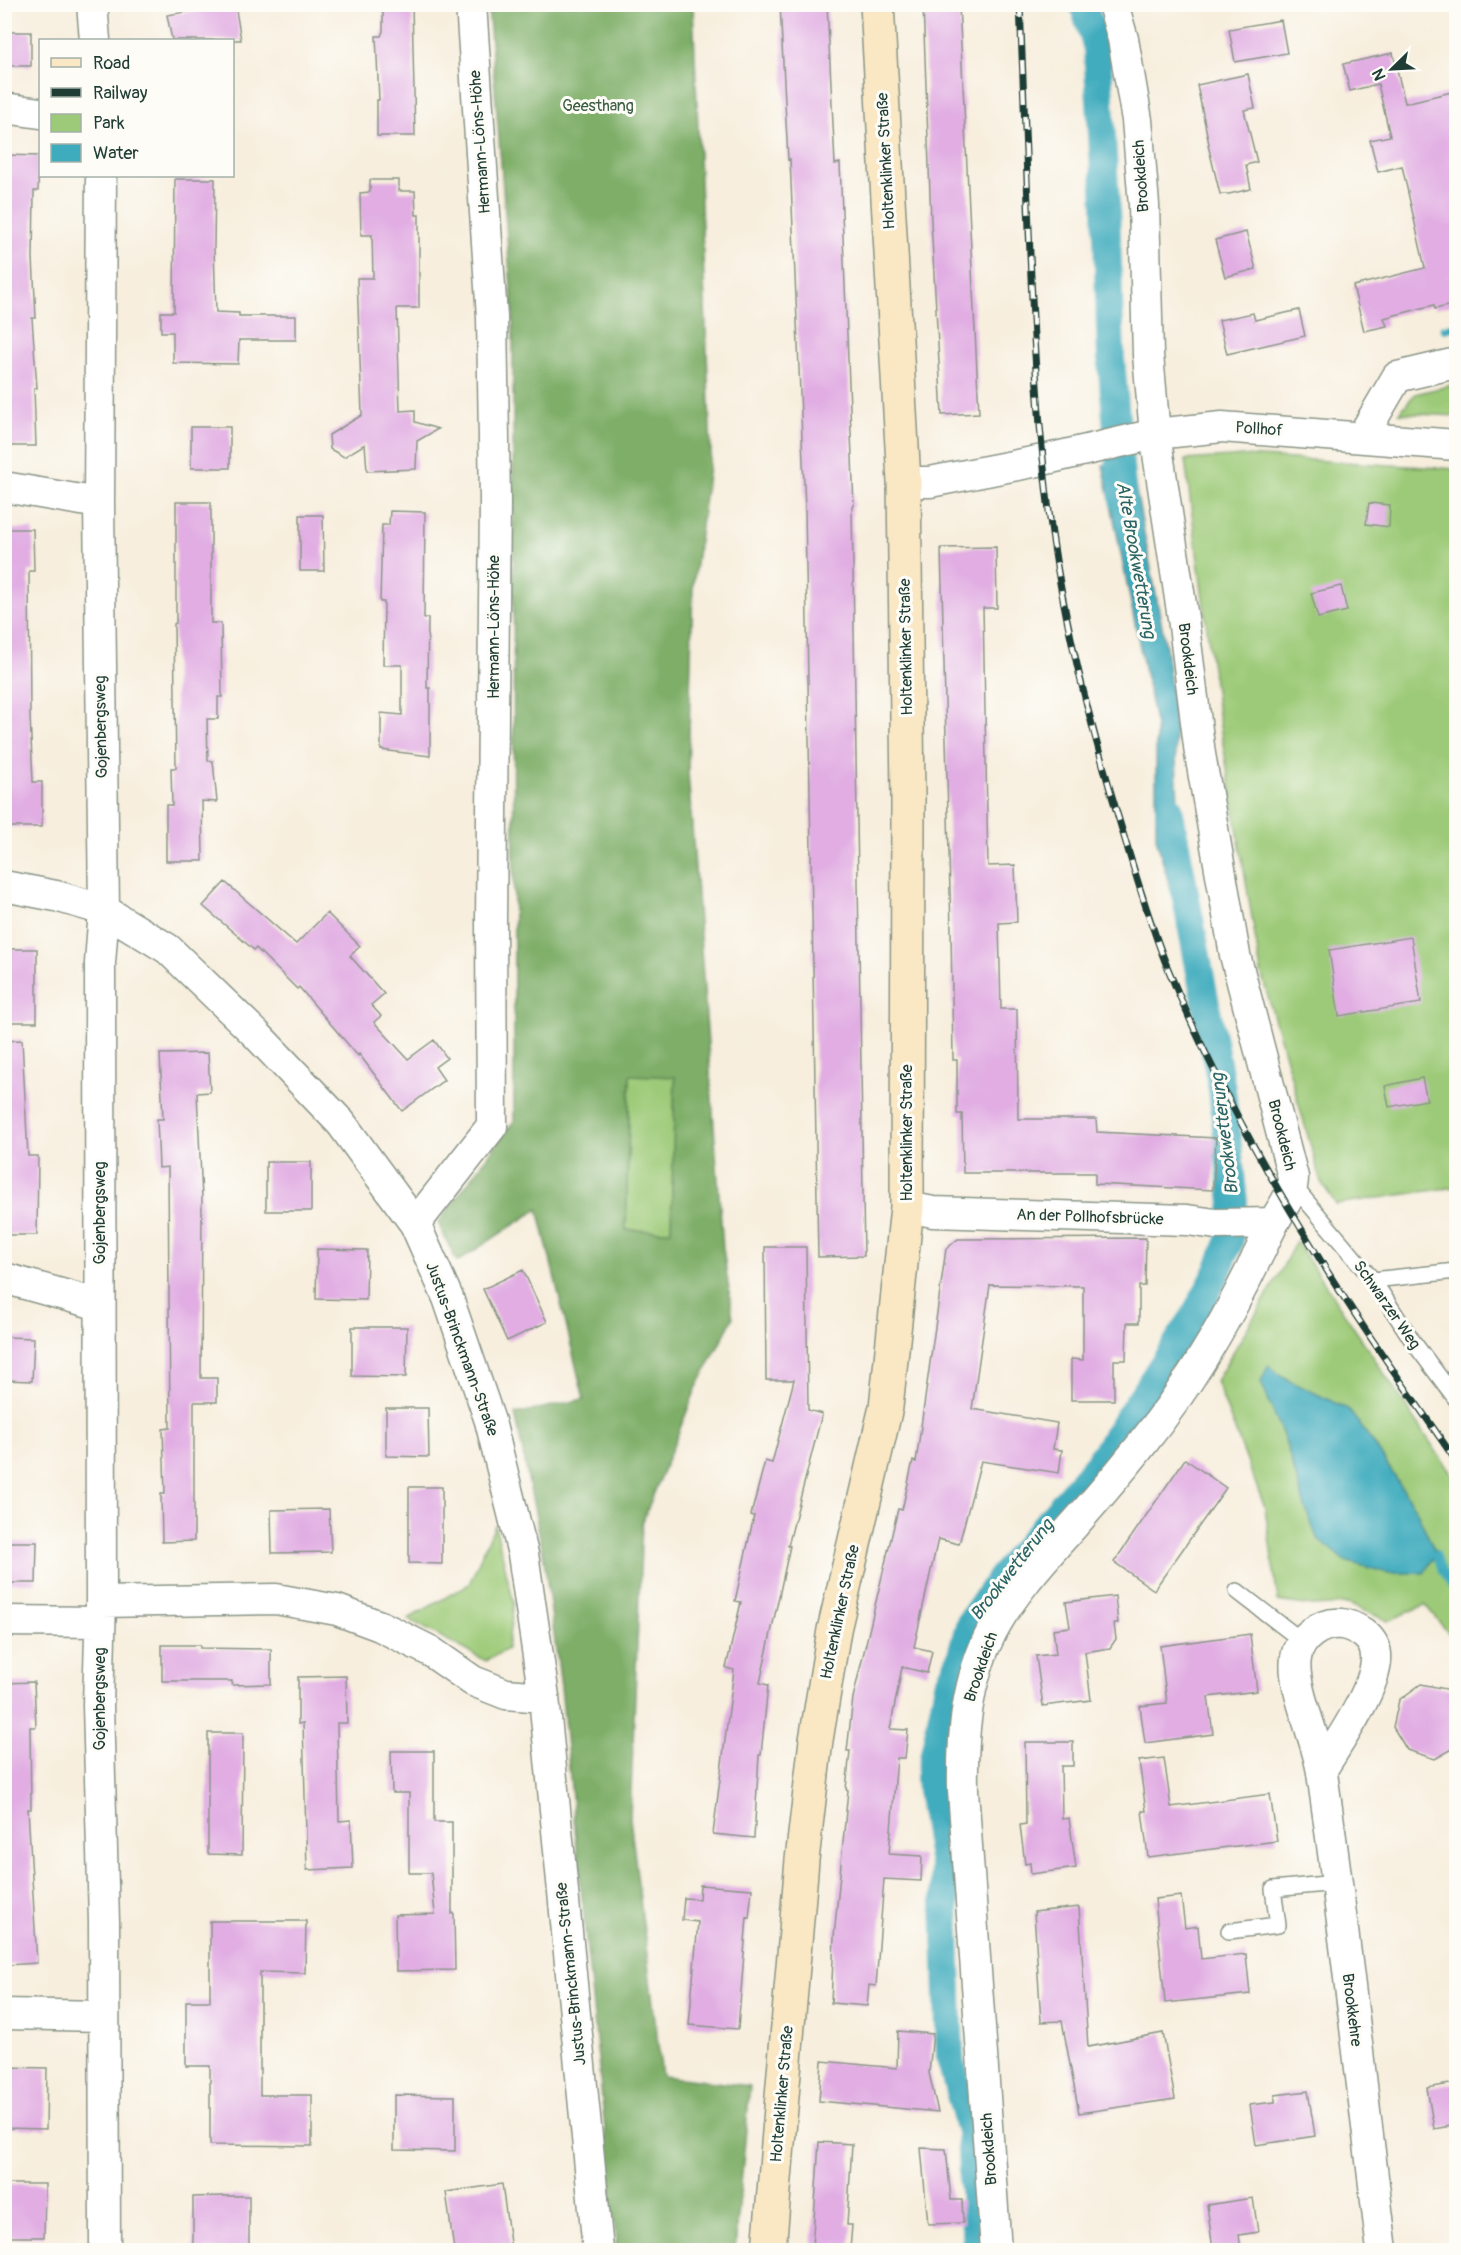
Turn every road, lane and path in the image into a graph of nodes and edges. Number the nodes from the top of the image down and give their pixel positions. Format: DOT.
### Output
graph roads {
  1 [pos="92,4"];
  2 [pos="471,4"];
  3 [pos="877,4"];
  4 [pos="1113,4"];
  5 [pos="95,39"];
  6 [pos="4,108"];
  7 [pos="39,113"];
  8 [pos="101,177"];
  9 [pos="1456,363"];
  10 [pos="1155,434"];
  11 [pos="1362,437"];
  12 [pos="1456,445"];
  13 [pos="904,482"];
  14 [pos="4,487"];
  15 [pos="99,503"];
  16 [pos="4,886"];
  17 [pos="104,910"];
  18 [pos="1293,1185"];
  19 [pos="908,1207"];
  20 [pos="415,1224"];
  21 [pos="1273,1224"];
  22 [pos="1456,1271"];
  23 [pos="4,1278"];
  24 [pos="1373,1280"];
  25 [pos="100,1305"];
  26 [pos="1456,1399"];
  27 [pos="1237,1592"];
  28 [pos="101,1612"];
  29 [pos="4,1621"];
  30 [pos="1302,1641"];
  31 [pos="544,1697"];
  32 [pos="1322,1769"];
  33 [pos="1336,1883"];
  34 [pos="1229,1931"];
  35 [pos="4,2014"];
  36 [pos="103,2016"];
  37 [pos="105,2250"];
  38 [pos="598,2250"];
  39 [pos="769,2250"];
  40 [pos="996,2250"];
  41 [pos="1382,2250"];
  1 -- 5 [label="street"];
  2 -- 20 [label="street, Hermann-Löns-Höhe"];
  3 -- 13 [label="main road, Holtenklinker Straße"];
  4 -- 10 [label="street, Brookdeich"];
  6 -- 7 [label="street"];
  8 -- 15 [label="street, Gojenbergsweg"];
  9 -- 11 [label="street"];
  10 -- 11 [label="street, Pollhof"];
  10 -- 13 [label="street, Pollhof"];
  10 -- 18 [label="street, Brookdeich"];
  11 -- 12 [label="street, Pollhof"];
  13 -- 19 [label="main road, Holtenklinker Straße"];
  14 -- 15 [label="street"];
  15 -- 17 [label="street, Gojenbergsweg"];
  16 -- 17 [label="street, Justus-Brinckmann-Straße"];
  17 -- 20 [label="street, Justus-Brinckmann-Straße"];
  17 -- 25 [label="street, Gojenbergsweg"];
  18 -- 21 [label="street, Brookdeich"];
  18 -- 24 [label="lane, Schwarzer Weg"];
  19 -- 21 [label="street, An der Pollhofsbrücke"];
  19 -- 39 [label="main road, Holtenklinker Straße"];
  20 -- 31 [label="street, Justus-Brinckmann-Straße"];
  21 -- 40 [label="street, Brookdeich"];
  22 -- 24 [label="lane"];
  23 -- 25 [label="street"];
  24 -- 26 [label="lane, Schwarzer Weg"];
  25 -- 28 [label="street, Gojenbergsweg"];
  27 -- 30 [label="lane"];
  28 -- 29 [label="street"];
  28 -- 31 [label="street"];
  28 -- 36 [label="street, Gojenbergsweg"];
  30 -- 32 [label="street, Brookkehre"];
  30 -- 32 [label="street"];
  31 -- 38 [label="street, Justus-Brinckmann-Straße"];
  32 -- 33 [label="street, Brookkehre"];
  33 -- 34 [label="lane"];
  33 -- 41 [label="street, Brookkehre"];
  35 -- 36 [label="street"];
  36 -- 37 [label="street, Gojenbergsweg"];
}
